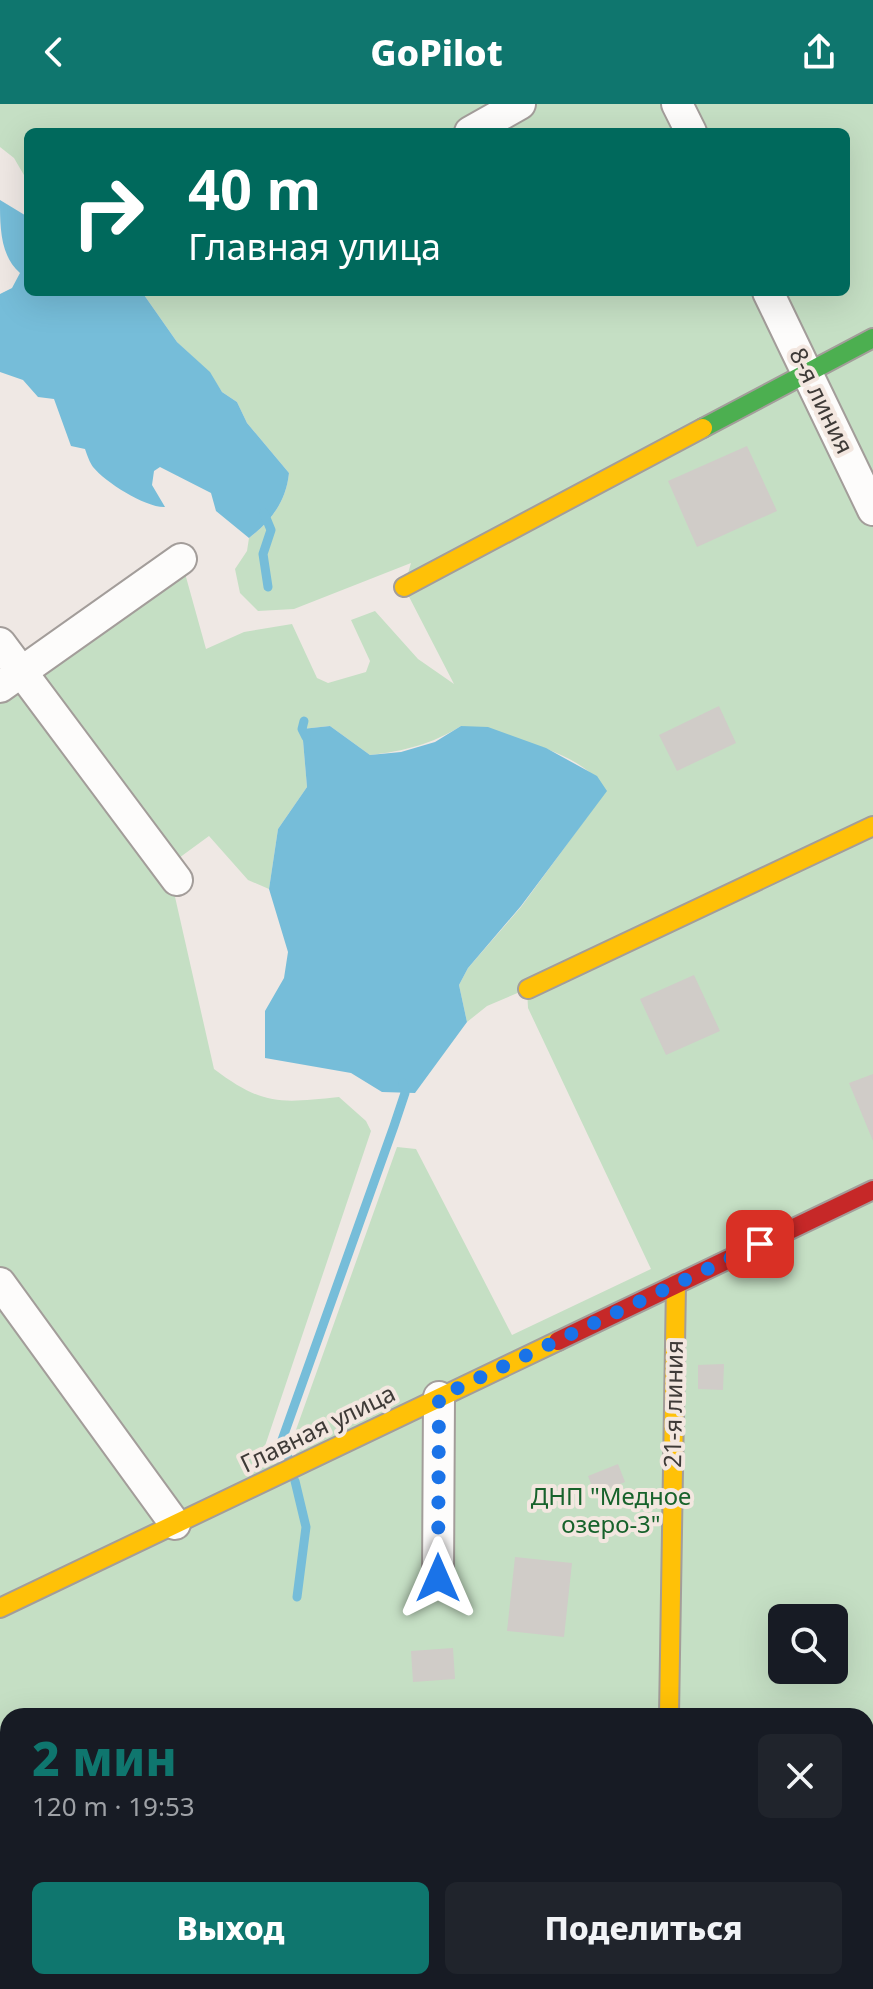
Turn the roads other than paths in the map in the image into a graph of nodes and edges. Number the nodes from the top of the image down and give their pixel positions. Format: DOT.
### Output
graph roads {
  1 [pos="520,104"];
  2 [pos="677,104"];
  3 [pos="477,128"];
  4 [pos="689,128"];
  5 [pos="770,296"];
  6 [pos="873,338"];
  7 [pos="807,371"];
  8 [pos="873,510"];
  9 [pos="181,559"];
  10 [pos="404,587"];
  11 [pos="0,643"];
  12 [pos="11,679"];
  13 [pos="873,826"];
  14 [pos="177,880"];
  15 [pos="528,989"];
  16 [pos="873,1190"];
  17 [pos="0,1283"];
  18 [pos="676,1284"];
  19 [pos="439,1397"];
  20 [pos="175,1524"];
  21 [pos="438,1578"];
  22 [pos="0,1608"];
  23 [pos="669,1708"];
  1 -- 3 [label="street"];
  2 -- 4 [label="street"];
  5 -- 7 [label="street, 8-я линия"];
  6 -- 7 [label="street"];
  7 -- 8 [label="street, 8-я линия"];
  7 -- 10 [label="street"];
  9 -- 12 [label="street"];
  11 -- 12 [label="street"];
  12 -- 14 [label="street"];
  13 -- 15 [label="street"];
  16 -- 18 [label="street, Главная улица"];
  17 -- 20 [label="street"];
  18 -- 19 [label="street, Главная улица"];
  18 -- 23 [label="street, 21-я линия"];
  19 -- 20 [label="street, Главная улица"];
  19 -- 21 [label="street"];
  20 -- 22 [label="street, Главная улица"];
}
